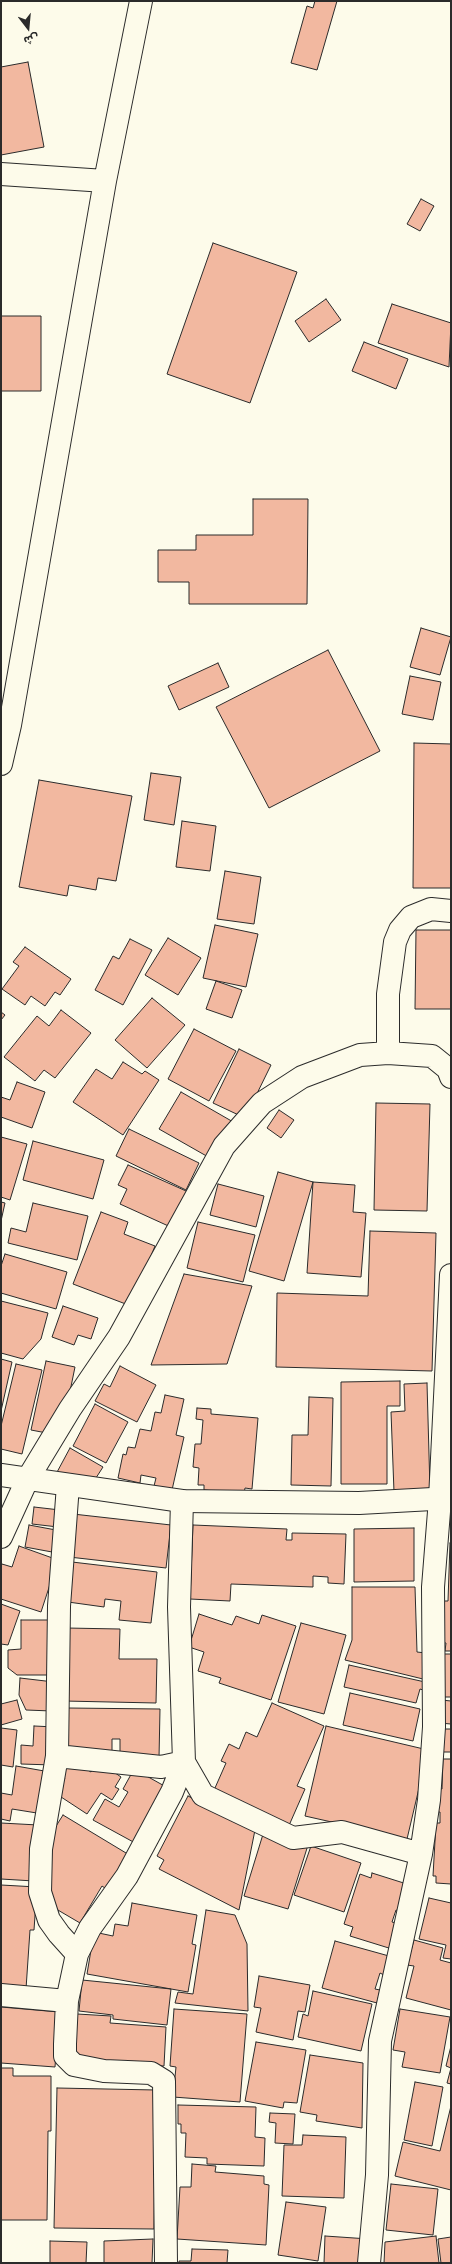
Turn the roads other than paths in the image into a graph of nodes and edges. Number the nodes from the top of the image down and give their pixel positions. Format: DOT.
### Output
graph roads {
  1 [pos="141,1"];
  2 [pos="1,174"];
  3 [pos="105,182"];
  4 [pos="1,764"];
  5 [pos="451,911"];
  6 [pos="388,1053"];
  7 [pos="451,1076"];
  8 [pos="451,1275"];
  9 [pos="1,1475"];
  10 [pos="27,1480"];
  11 [pos="68,1485"];
  12 [pos="445,1499"];
  13 [pos="182,1501"];
  14 [pos="1,1537"];
  15 [pos="57,1756"];
  16 [pos="184,1762"];
  17 [pos="421,1854"];
  18 [pos="77,1954"];
  19 [pos="1,1995"];
  20 [pos="67,2001"];
  21 [pos="166,2263"];
  22 [pos="369,2263"];
  1 -- 3 [label="street"];
  2 -- 3 [label="street"];
  3 -- 4 [label="street"];
  5 -- 6 [label="street"];
  6 -- 7 [label="street"];
  6 -- 10 [label="street"];
  8 -- 12 [label="street"];
  9 -- 10 [label="street"];
  10 -- 11 [label="street"];
  10 -- 14 [label="street"];
  11 -- 13 [label="street"];
  11 -- 15 [label="street"];
  12 -- 13 [label="street"];
  12 -- 17 [label="street"];
  13 -- 16 [label="street"];
  15 -- 16 [label="street"];
  15 -- 18 [label="street"];
  16 -- 17 [label="street"];
  16 -- 18 [label="street"];
  17 -- 22 [label="street"];
  18 -- 20 [label="street"];
  19 -- 20 [label="street"];
  20 -- 21 [label="street"];
}
